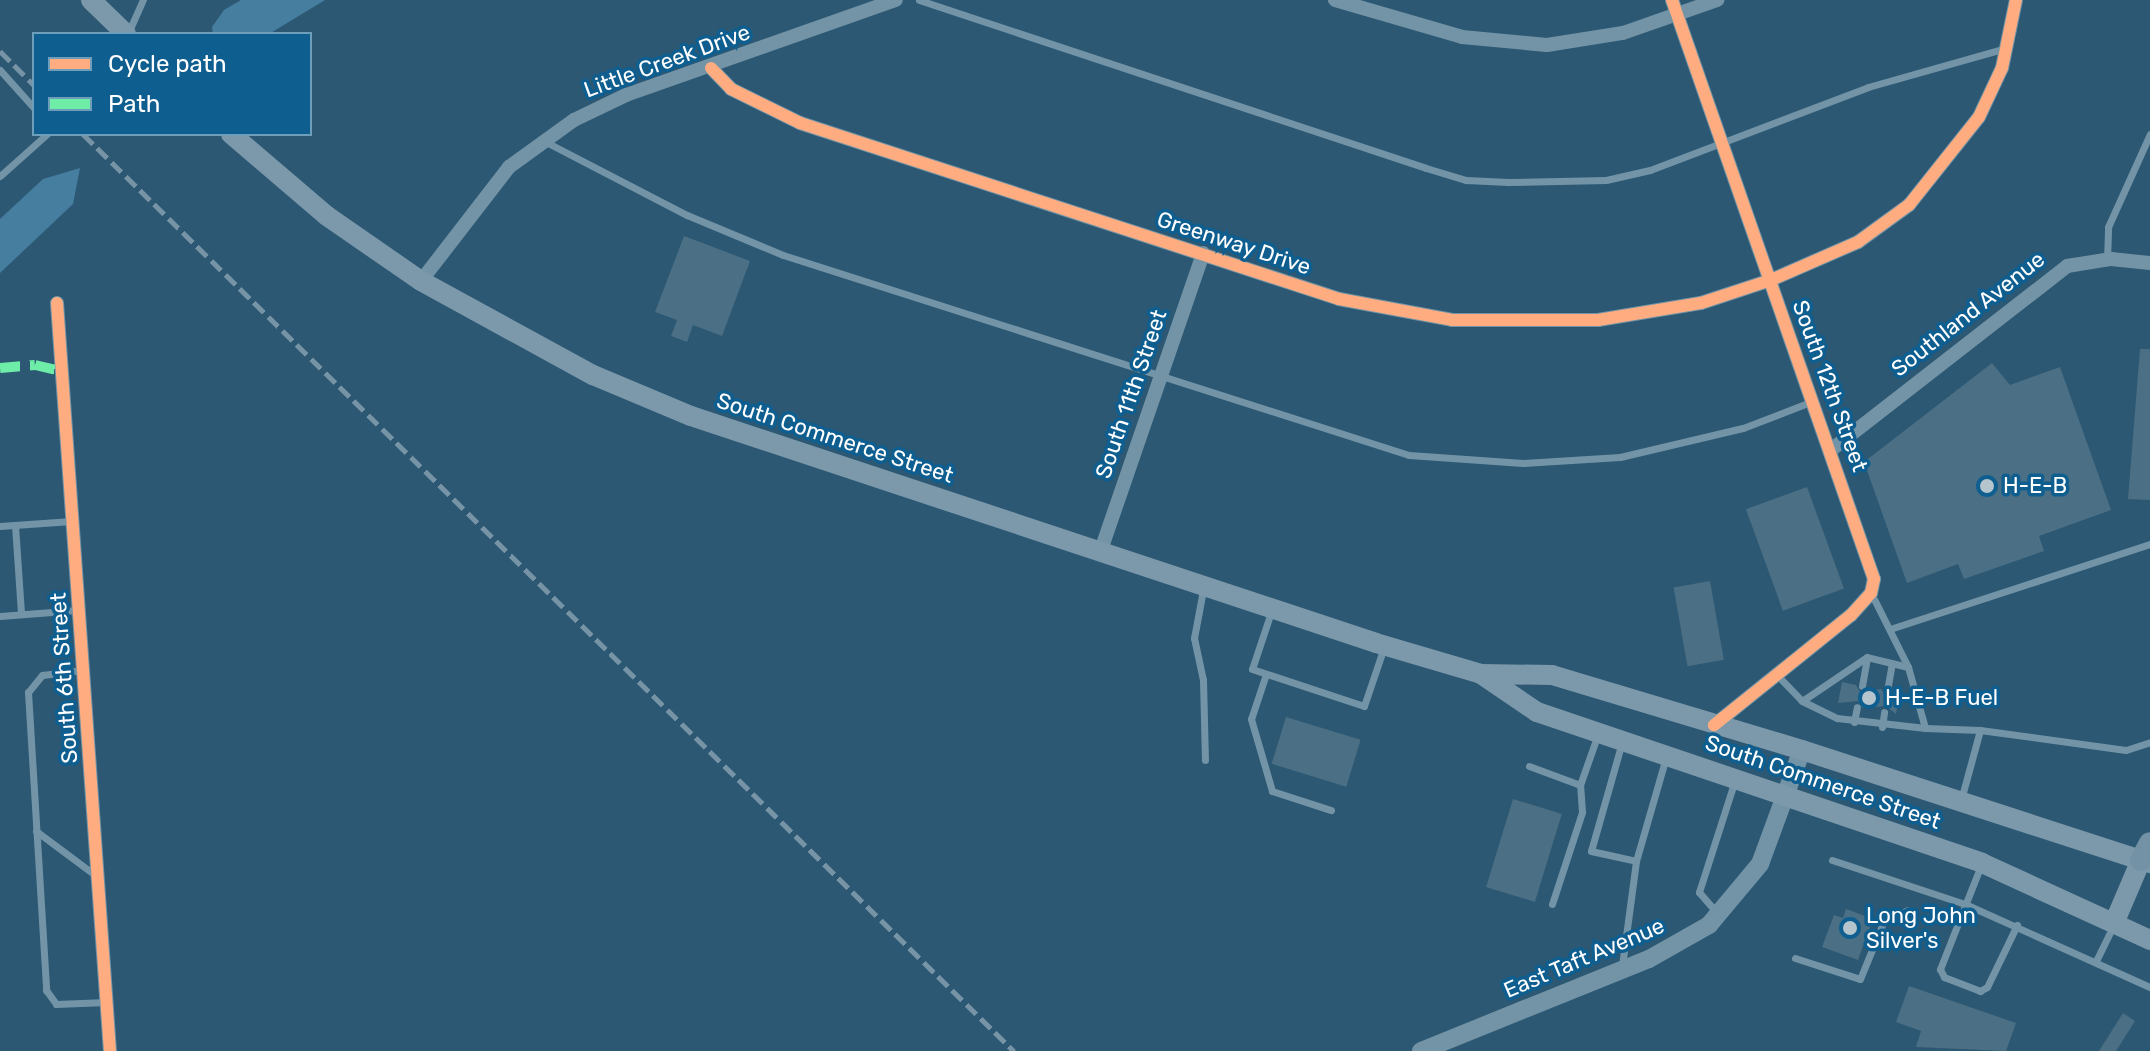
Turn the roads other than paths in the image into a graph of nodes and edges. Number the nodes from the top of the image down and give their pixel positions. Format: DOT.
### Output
graph roads {
  1 [pos="143,0"];
  2 [pos="896,0"];
  3 [pos="919,0"];
  4 [pos="1335,0"];
  5 [pos="1717,0"];
  6 [pos="2016,0"];
  7 [pos="96,3"];
  8 [pos="1675,7"];
  9 [pos="124,32"];
  10 [pos="127,32"];
  11 [pos="2007,47"];
  12 [pos="711,68"];
  13 [pos="0,70"];
  14 [pos="32,106"];
  15 [pos="2150,134"];
  16 [pos="45,136"];
  17 [pos="233,136"];
  18 [pos="542,140"];
  19 [pos="1723,146"];
  20 [pos="0,176"];
  21 [pos="1203,253"];
  22 [pos="2107,260"];
  23 [pos="2150,263"];
  24 [pos="1771,280"];
  25 [pos="421,281"];
  26 [pos="57,303"];
  27 [pos="1159,378"];
  28 [pos="1814,401"];
  29 [pos="1831,450"];
  30 [pos="72,521"];
  31 [pos="15,525"];
  32 [pos="0,526"];
  33 [pos="2150,544"];
  34 [pos="1101,550"];
  35 [pos="1205,584"];
  36 [pos="1871,593"];
  37 [pos="1273,606"];
  38 [pos="79,610"];
  39 [pos="21,614"];
  40 [pos="0,616"];
  41 [pos="1893,628"];
  42 [pos="1385,645"];
  43 [pos="1867,657"];
  44 [pos="1892,664"];
  45 [pos="1908,667"];
  46 [pos="83,670"];
  47 [pos="1266,674"];
  48 [pos="1481,674"];
  49 [pos="1775,674"];
  50 [pos="1862,686"];
  51 [pos="1887,691"];
  52 [pos="1802,701"];
  53 [pos="1857,707"];
  54 [pos="1884,712"];
  55 [pos="1854,722"];
  56 [pos="1714,725"];
  57 [pos="1882,727"];
  58 [pos="1925,728"];
  59 [pos="1980,730"];
  60 [pos="1598,732"];
  61 [pos="1623,740"];
  62 [pos="2150,742"];
  63 [pos="1802,750"];
  64 [pos="1666,754"];
  65 [pos="1205,760"];
  66 [pos="1529,766"];
  67 [pos="1736,777"];
  68 [pos="1580,785"];
  69 [pos="1787,793"];
  70 [pos="1961,802"];
  71 [pos="1331,810"];
  72 [pos="36,831"];
  73 [pos="2148,856"];
  74 [pos="1832,860"];
  75 [pos="1636,861"];
  76 [pos="1982,863"];
  77 [pos="98,877"];
  78 [pos="1552,904"];
  79 [pos="1965,904"];
  80 [pos="1907,910"];
  81 [pos="1719,915"];
  82 [pos="2115,921"];
  83 [pos="2017,925"];
  84 [pos="2150,940"];
  85 [pos="1795,958"];
  86 [pos="2096,961"];
  87 [pos="1622,970"];
  88 [pos="2150,987"];
  89 [pos="107,1002"];
  90 [pos="110,1051"];
  91 [pos="1421,1051"];
  1 -- 10 [label="lane"];
  2 -- 12 [label="street, Little Creek Drive"];
  3 -- 19 [label="lane"];
  4 -- 8 [label="street"];
  5 -- 8 [label="street"];
  6 -- 11 [label="street, Greenway Drive"];
  7 -- 9 [label="main road"];
  8 -- 19 [label="street, South 12th Street"];
  11 -- 19 [label="lane"];
  11 -- 24 [label="street, Greenway Drive"];
  12 -- 18 [label="street, Little Creek Drive"];
  12 -- 21 [label="street, Greenway Drive"];
  13 -- 14 [label="lane"];
  15 -- 22 [label="lane"];
  16 -- 20 [label="lane"];
  17 -- 25 [label="main road, South Commerce Street"];
  18 -- 25 [label="street, Little Creek Drive"];
  18 -- 27 [label="lane"];
  19 -- 24 [label="street, South 12th Street"];
  21 -- 24 [label="street, Greenway Drive"];
  21 -- 27 [label="street, South 11th Street"];
  22 -- 23 [label="street, Southland Avenue"];
  22 -- 29 [label="street, Southland Avenue"];
  24 -- 28 [label="street, South 12th Street"];
  25 -- 34 [label="main road, South Commerce Street"];
  26 -- 30 [label="street, South 6th Street"];
  27 -- 28 [label="lane"];
  27 -- 34 [label="street, South 11th Street"];
  28 -- 29 [label="street, South 12th Street"];
  29 -- 36 [label="street, South 12th Street"];
  30 -- 31 [label="lane"];
  30 -- 38 [label="street, South 6th Street"];
  31 -- 32 [label="lane"];
  31 -- 39 [label="lane"];
  33 -- 41 [label="lane"];
  34 -- 35 [label="main road, South Commerce Street"];
  35 -- 37 [label="main road, South Commerce Street"];
  35 -- 65 [label="lane"];
  36 -- 41 [label="lane"];
  36 -- 49 [label="street"];
  37 -- 42 [label="main road, South Commerce Street"];
  37 -- 47 [label="lane"];
  38 -- 39 [label="lane"];
  38 -- 46 [label="street, South 6th Street"];
  39 -- 40 [label="lane"];
  41 -- 45 [label="lane"];
  42 -- 47 [label="lane"];
  42 -- 48 [label="main road, South Commerce Street"];
  43 -- 44 [label="lane"];
  43 -- 50 [label="lane"];
  43 -- 52 [label="lane"];
  44 -- 45 [label="lane"];
  44 -- 51 [label="lane"];
  45 -- 58 [label="lane"];
  46 -- 72 [label="lane"];
  46 -- 77 [label="street, South 6th Street"];
  47 -- 71 [label="lane"];
  48 -- 56 [label="main road, South Commerce Street"];
  48 -- 60 [label="main road, South Commerce Street"];
  49 -- 52 [label="lane"];
  49 -- 56 [label="street"];
  52 -- 55 [label="lane"];
  53 -- 55 [label="lane"];
  54 -- 57 [label="lane"];
  55 -- 57 [label="lane"];
  56 -- 63 [label="main road, South Commerce Street"];
  57 -- 58 [label="lane"];
  58 -- 59 [label="lane"];
  59 -- 62 [label="lane"];
  59 -- 70 [label="lane"];
  60 -- 61 [label="main road, South Commerce Street"];
  60 -- 68 [label="lane"];
  61 -- 64 [label="main road, South Commerce Street"];
  61 -- 75 [label="lane"];
  63 -- 69 [label="street, East Taft Avenue"];
  63 -- 70 [label="main road, South Commerce Street"];
  64 -- 67 [label="main road, South Commerce Street"];
  64 -- 75 [label="lane"];
  66 -- 68 [label="lane"];
  67 -- 69 [label="main road, South Commerce Street"];
  67 -- 81 [label="lane"];
  68 -- 78 [label="lane"];
  69 -- 76 [label="main road, South Commerce Street"];
  69 -- 81 [label="street, East Taft Avenue"];
  70 -- 73 [label="main road, South Commerce Street"];
  72 -- 77 [label="lane"];
  72 -- 89 [label="lane"];
  73 -- 82 [label="main road"];
  74 -- 79 [label="lane"];
  75 -- 87 [label="lane"];
  76 -- 79 [label="lane"];
  76 -- 82 [label="main road, South Commerce Street"];
  77 -- 89 [label="street, South 6th Street"];
  79 -- 83 [label="lane"];
  79 -- 83 [label="lane"];
  80 -- 85 [label="lane"];
  81 -- 87 [label="street, East Taft Avenue"];
  82 -- 84 [label="main road, South Commerce Street"];
  82 -- 86 [label="lane"];
  83 -- 86 [label="lane"];
  86 -- 88 [label="lane"];
  87 -- 91 [label="street, East Taft Avenue"];
  89 -- 90 [label="street, South 6th Street"];
}
